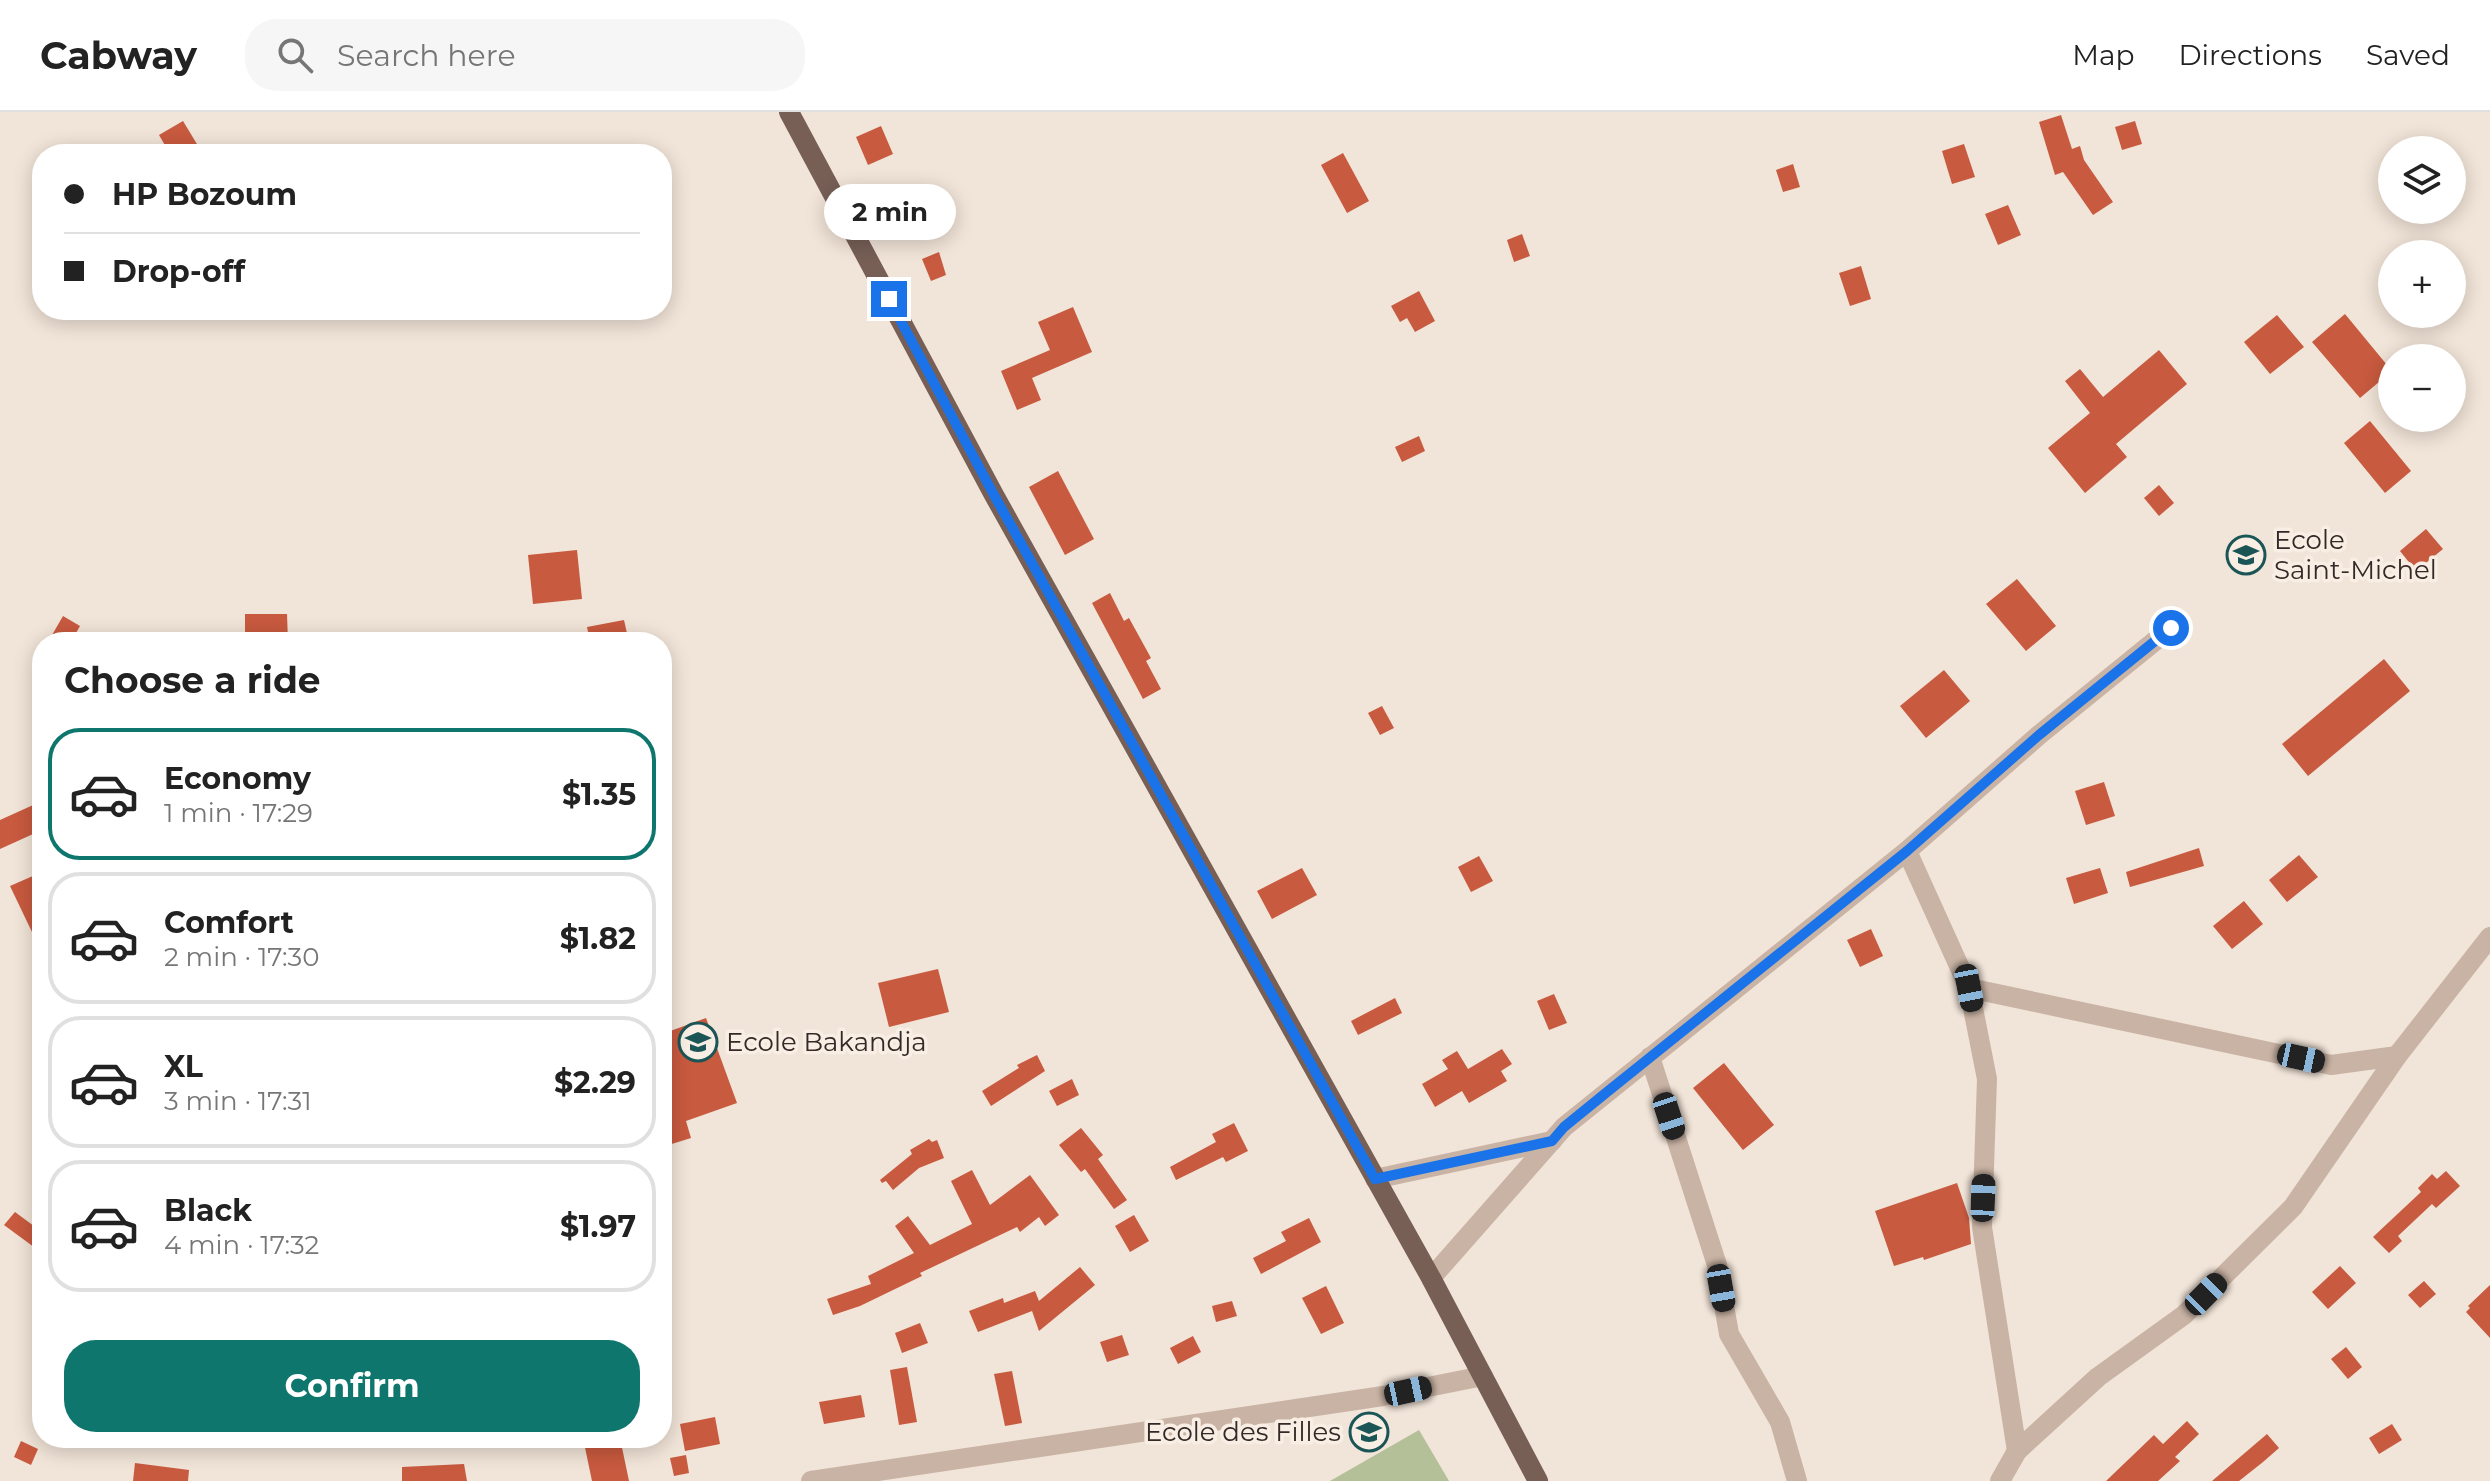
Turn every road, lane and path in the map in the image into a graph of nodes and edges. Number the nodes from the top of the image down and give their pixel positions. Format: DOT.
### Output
graph roads {
  1 [pos="789,112"];
  2 [pos="2171,628"];
  3 [pos="1907,851"];
  4 [pos="2490,937"];
  5 [pos="1969,988"];
  6 [pos="2397,1056"];
  7 [pos="1650,1057"];
  8 [pos="1552,1141"];
  9 [pos="1375,1179"];
  10 [pos="1431,1278"];
  11 [pos="1483,1376"];
  12 [pos="2017,1451"];
  13 [pos="867,1477"];
  14 [pos="811,1481"];
  15 [pos="1538,1481"];
  16 [pos="1797,1481"];
  17 [pos="2000,1481"];
  1 -- 9 [label="main road"];
  2 -- 3 [label="street"];
  3 -- 5 [label="street"];
  3 -- 7 [label="street"];
  4 -- 6 [label="street"];
  5 -- 6 [label="street"];
  5 -- 12 [label="street"];
  6 -- 12 [label="street"];
  7 -- 8 [label="street"];
  7 -- 16 [label="street"];
  8 -- 9 [label="street"];
  8 -- 10 [label="street"];
  9 -- 10 [label="main road"];
  10 -- 11 [label="main road"];
  11 -- 13 [label="street"];
  11 -- 15 [label="main road"];
  12 -- 17 [label="street"];
  13 -- 14 [label="street"];
}
